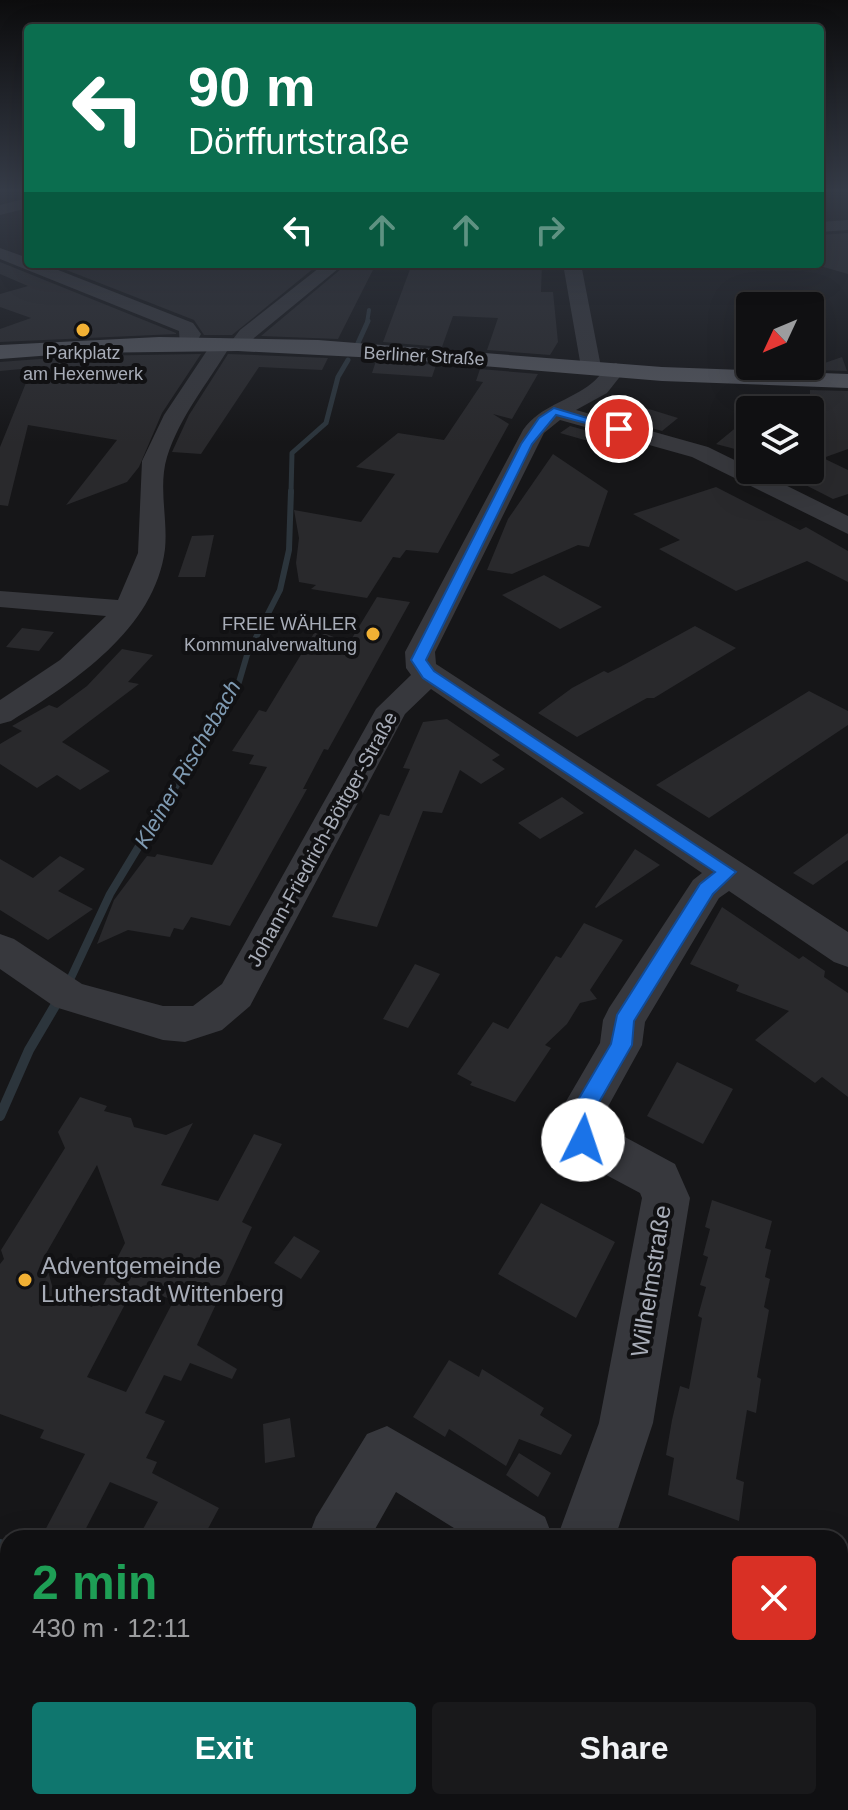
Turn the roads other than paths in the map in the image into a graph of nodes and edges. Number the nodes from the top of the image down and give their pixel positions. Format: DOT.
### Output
graph roads {
  1 [pos="54,274"];
  2 [pos="322,274"];
  3 [pos="573,274"];
  4 [pos="187,343"];
  5 [pos="230,345"];
  6 [pos="0,352"];
  7 [pos="581,366"];
  8 [pos="616,369"];
  9 [pos="848,381"];
  10 [pos="554,411"];
  11 [pos="848,526"];
  12 [pos="0,599"];
  13 [pos="125,609"];
  14 [pos="428,675"];
  15 [pos="0,714"];
  16 [pos="727,872"];
  17 [pos="0,949"];
  18 [pos="848,952"];
  19 [pos="342,1530"];
  20 [pos="511,1530"];
  21 [pos="589,1530"];
  1 -- 4 [label="street"];
  2 -- 5 [label="street"];
  3 -- 7 [label="street"];
  4 -- 5 [label="main road, Berliner Straße"];
  4 -- 6 [label="main road, Berliner Straße"];
  5 -- 7 [label="main road, Berliner Straße"];
  5 -- 13 [label="street"];
  7 -- 8 [label="main road, Berliner Straße"];
  7 -- 10 [label="street"];
  8 -- 9 [label="main road, Berliner Straße"];
  8 -- 10 [label="street"];
  10 -- 11 [label="street"];
  10 -- 14 [label="street"];
  12 -- 13 [label="street"];
  13 -- 15 [label="street"];
  14 -- 16 [label="street"];
  14 -- 17 [label="street, Johann-Friedrich-Böttger-Straße"];
  16 -- 18 [label="street"];
  16 -- 21 [label="street, Wilhelmstraße"];
  19 -- 20 [label="street"];
}
